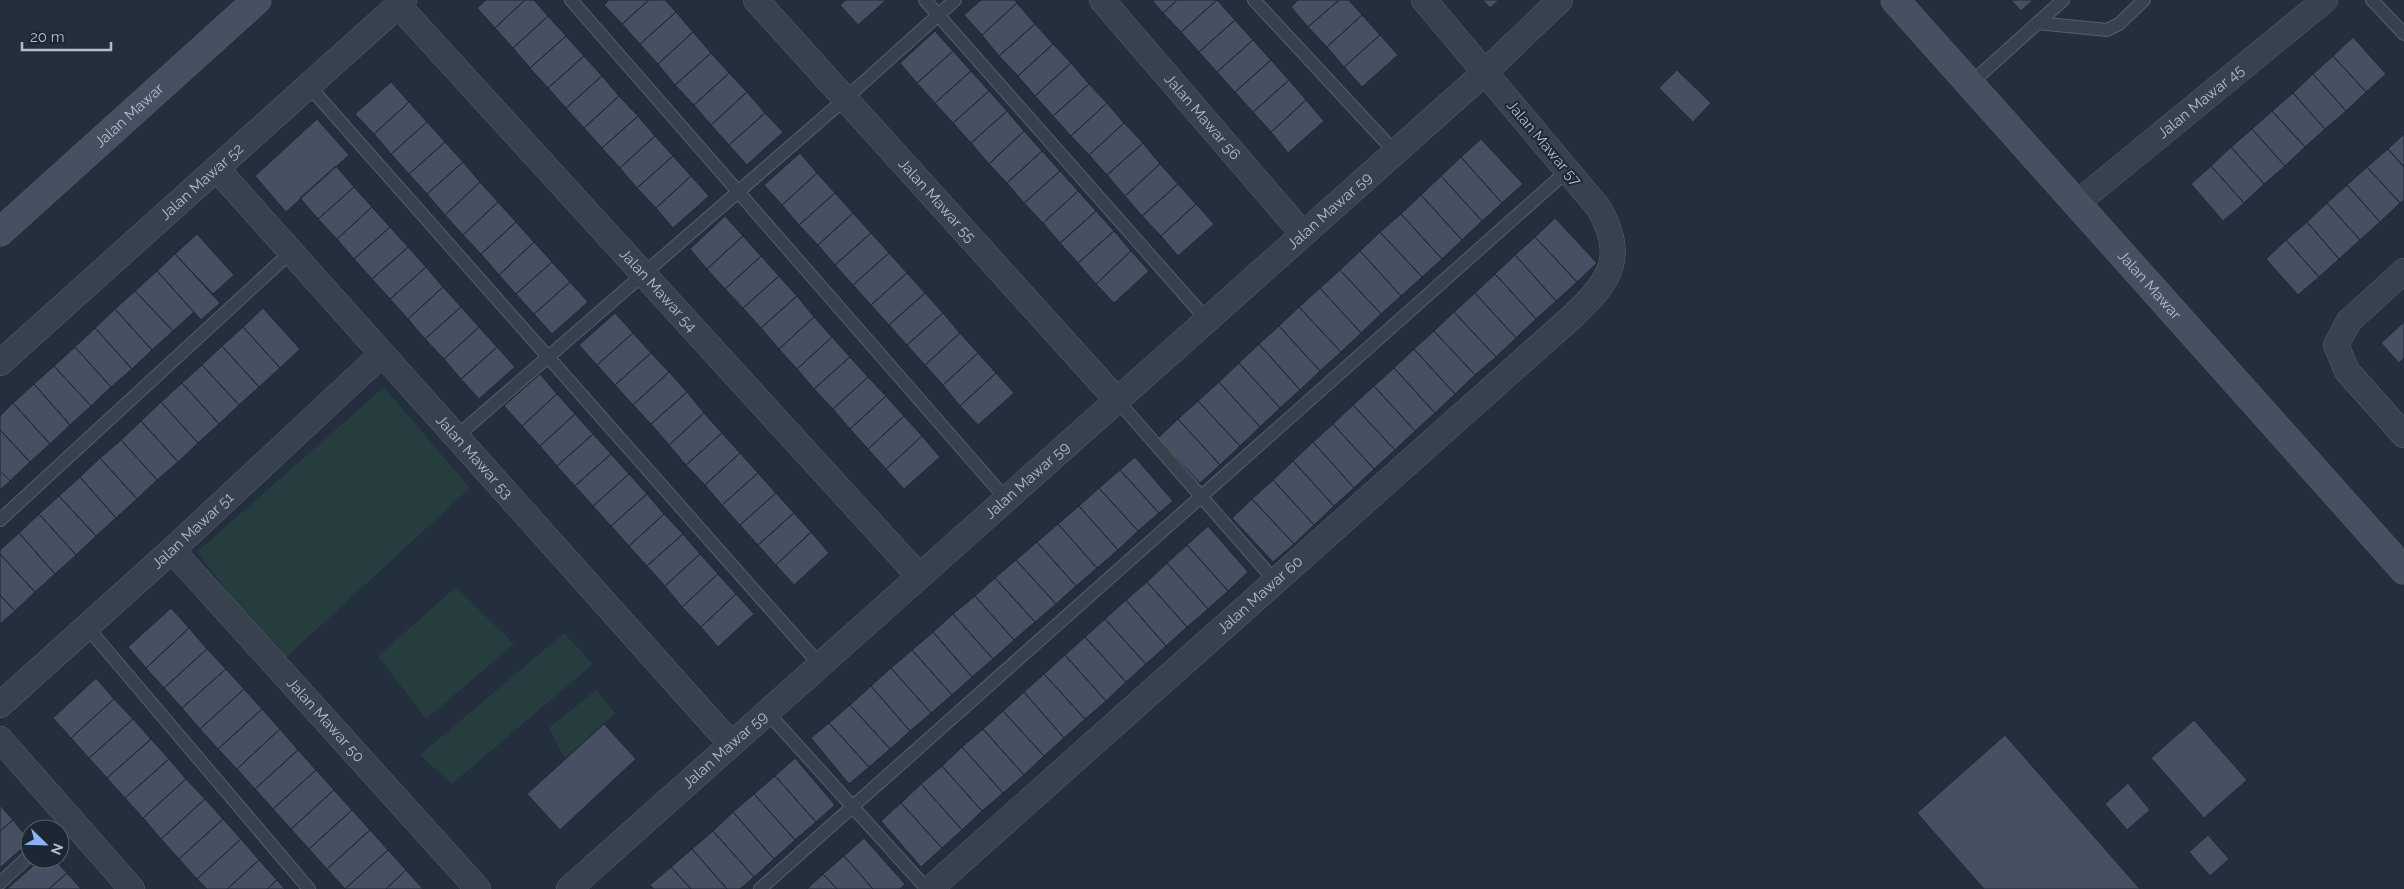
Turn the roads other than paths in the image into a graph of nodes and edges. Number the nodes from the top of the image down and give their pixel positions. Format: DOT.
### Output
graph roads {
  1 [pos="257,0"];
  2 [pos="571,0"];
  3 [pos="756,0"];
  4 [pos="925,0"];
  5 [pos="955,0"];
  6 [pos="1102,0"];
  7 [pos="1254,0"];
  8 [pos="1424,0"];
  9 [pos="1560,0"];
  10 [pos="1895,0"];
  11 [pos="2063,0"];
  12 [pos="2144,0"];
  13 [pos="2325,0"];
  14 [pos="2372,0"];
  15 [pos="401,3"];
  16 [pos="938,15"];
  17 [pos="2037,23"];
  18 [pos="2404,34"];
  19 [pos="1484,72"];
  20 [pos="1970,84"];
  21 [pos="308,86"];
  22 [pos="845,99"];
  23 [pos="1395,152"];
  24 [pos="217,169"];
  25 [pos="1567,171"];
  26 [pos="739,192"];
  27 [pos="2077,203"];
  28 [pos="0,232"];
  29 [pos="1303,234"];
  30 [pos="291,252"];
  31 [pos="2404,271"];
  32 [pos="644,274"];
  33 [pos="1590,300"];
  34 [pos="1207,320"];
  35 [pos="382,354"];
  36 [pos="548,358"];
  37 [pos="0,363"];
  38 [pos="1117,400"];
  39 [pos="2404,435"];
  40 [pos="456,437"];
  41 [pos="1201,497"];
  42 [pos="1006,499"];
  43 [pos="0,520"];
  44 [pos="172,550"];
  45 [pos="2404,570"];
  46 [pos="919,576"];
  47 [pos="1276,581"];
  48 [pos="87,627"];
  49 [pos="820,665"];
  50 [pos="0,704"];
  51 [pos="767,712"];
  52 [pos="0,739"];
  53 [pos="731,744"];
  54 [pos="852,807"];
  55 [pos="61,819"];
  56 [pos="70,829"];
  57 [pos="20,864"];
  58 [pos="0,883"];
  59 [pos="132,889"];
  60 [pos="308,889"];
  61 [pos="478,889"];
  62 [pos="569,889"];
  63 [pos="760,889"];
  64 [pos="928,889"];
  1 -- 28 [label="street, Jalan Mawar"];
  2 -- 26 [label="lane"];
  3 -- 22 [label="street, Jalan Mawar 55"];
  4 -- 16 [label="lane"];
  5 -- 16 [label="lane"];
  6 -- 29 [label="street, Jalan Mawar 56"];
  7 -- 23 [label="lane"];
  8 -- 19 [label="street, Jalan Mawar 57"];
  9 -- 19 [label="street, Jalan Mawar 59"];
  10 -- 20 [label="street, Jalan Mawar"];
  11 -- 17 [label="lane"];
  12 -- 17 [label="lane"];
  13 -- 27 [label="street, Jalan Mawar 45"];
  14 -- 18 [label="lane"];
  15 -- 21 [label="street, Jalan Mawar 52"];
  15 -- 32 [label="street, Jalan Mawar 54"];
  16 -- 22 [label="lane"];
  16 -- 34 [label="lane"];
  17 -- 20 [label="lane"];
  19 -- 23 [label="street, Jalan Mawar 59"];
  19 -- 25 [label="street, Jalan Mawar 57"];
  20 -- 27 [label="street, Jalan Mawar"];
  21 -- 24 [label="street, Jalan Mawar 52"];
  21 -- 36 [label="lane"];
  22 -- 26 [label="lane"];
  22 -- 38 [label="street, Jalan Mawar 55"];
  23 -- 29 [label="street, Jalan Mawar 59"];
  24 -- 30 [label="street, Jalan Mawar 53"];
  24 -- 37 [label="street, Jalan Mawar 52"];
  25 -- 33 [label="street, Jalan Mawar 57"];
  25 -- 41 [label="lane"];
  26 -- 32 [label="lane"];
  26 -- 42 [label="lane"];
  27 -- 45 [label="street, Jalan Mawar"];
  29 -- 34 [label="street, Jalan Mawar 59"];
  30 -- 35 [label="street, Jalan Mawar 53"];
  30 -- 43 [label="lane"];
  31 -- 39 [label="street"];
  32 -- 36 [label="lane"];
  32 -- 46 [label="street, Jalan Mawar 54"];
  33 -- 47 [label="street, Jalan Mawar 60"];
  34 -- 38 [label="street, Jalan Mawar 59"];
  35 -- 40 [label="street, Jalan Mawar 53"];
  35 -- 44 [label="street, Jalan Mawar 51"];
  36 -- 40 [label="lane"];
  36 -- 49 [label="lane"];
  38 -- 41 [label="lane"];
  38 -- 42 [label="street, Jalan Mawar 59"];
  40 -- 53 [label="street, Jalan Mawar 53"];
  41 -- 47 [label="lane"];
  41 -- 54 [label="lane"];
  42 -- 46 [label="street, Jalan Mawar 59"];
  44 -- 48 [label="street, Jalan Mawar 51"];
  44 -- 61 [label="street, Jalan Mawar 50"];
  46 -- 49 [label="street, Jalan Mawar 59"];
  47 -- 64 [label="street, Jalan Mawar 60"];
  48 -- 50 [label="street, Jalan Mawar 51"];
  48 -- 60 [label="lane"];
  49 -- 51 [label="street, Jalan Mawar 59"];
  51 -- 53 [label="street, Jalan Mawar 59"];
  51 -- 54 [label="lane"];
  52 -- 55 [label="street"];
  53 -- 62 [label="street, Jalan Mawar 59"];
  54 -- 63 [label="lane"];
  54 -- 64 [label="lane"];
  56 -- 59 [label="street"];
  57 -- 58 [label="lane"];
}
